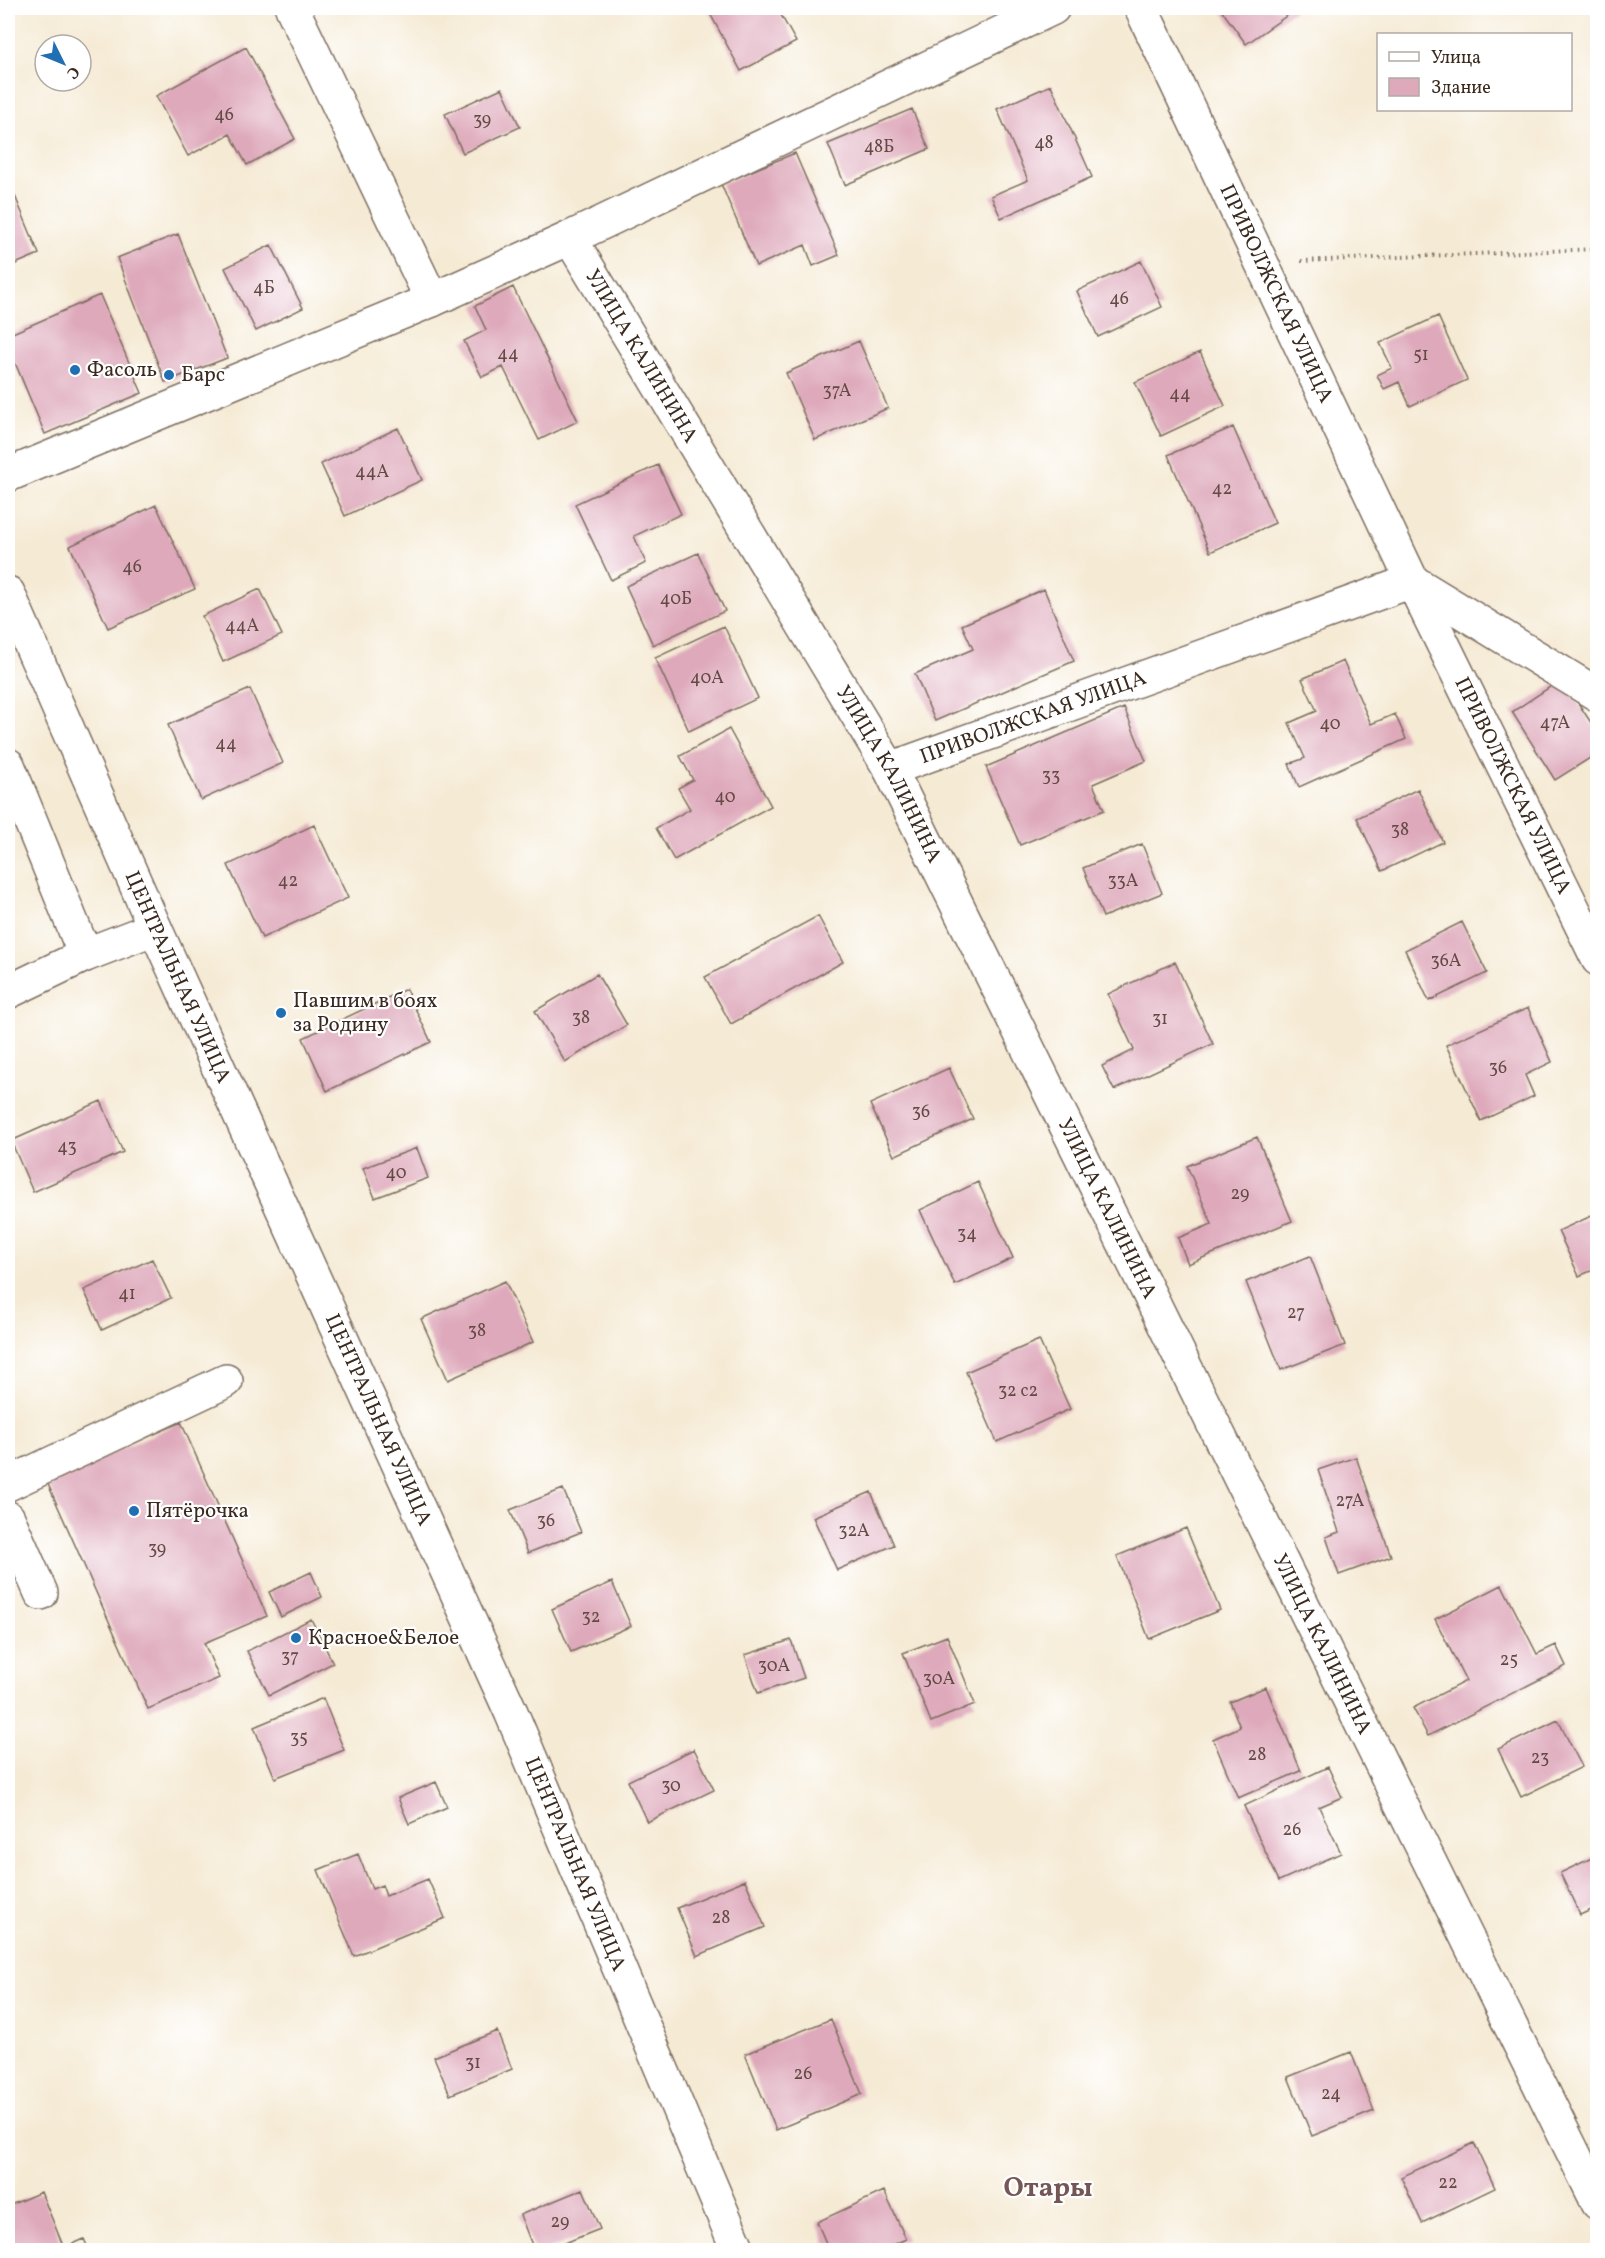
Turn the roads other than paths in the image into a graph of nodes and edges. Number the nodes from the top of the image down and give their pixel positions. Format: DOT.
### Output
graph roads {
  1 [pos="292,8"];
  2 [pos="1053,8"];
  3 [pos="1141,8"];
  4 [pos="570,238"];
  5 [pos="432,300"];
  6 [pos="8,475"];
  7 [pos="1412,581"];
  8 [pos="8,593"];
  9 [pos="1598,695"];
  10 [pos="8,765"];
  11 [pos="890,769"];
  12 [pos="155,928"];
  13 [pos="85,955"];
  14 [pos="1598,958"];
  15 [pos="8,992"];
  16 [pos="226,1381"];
  17 [pos="8,1484"];
  18 [pos="8,1518"];
  19 [pos="41,1593"];
  20 [pos="1598,2203"];
  21 [pos="738,2250"];
  1 -- 5 [label="street"];
  2 -- 4 [label="street"];
  3 -- 7 [label="street, ПРИВОЛЖСКАЯ УЛИЦА"];
  4 -- 5 [label="street"];
  4 -- 11 [label="street, УЛИЦА КАЛИНИНА"];
  5 -- 6 [label="street"];
  7 -- 9 [label="street"];
  7 -- 11 [label="street, ПРИВОЛЖСКАЯ УЛИЦА"];
  7 -- 14 [label="street, ПРИВОЛЖСКАЯ УЛИЦА"];
  8 -- 12 [label="street, ЦЕНТРАЛЬНАЯ УЛИЦА"];
  10 -- 13 [label="street"];
  11 -- 20 [label="street, УЛИЦА КАЛИНИНА"];
  12 -- 13 [label="street"];
  12 -- 21 [label="street, ЦЕНТРАЛЬНАЯ УЛИЦА"];
  13 -- 15 [label="street"];
  16 -- 17 [label="street"];
  18 -- 19 [label="street"];
}
